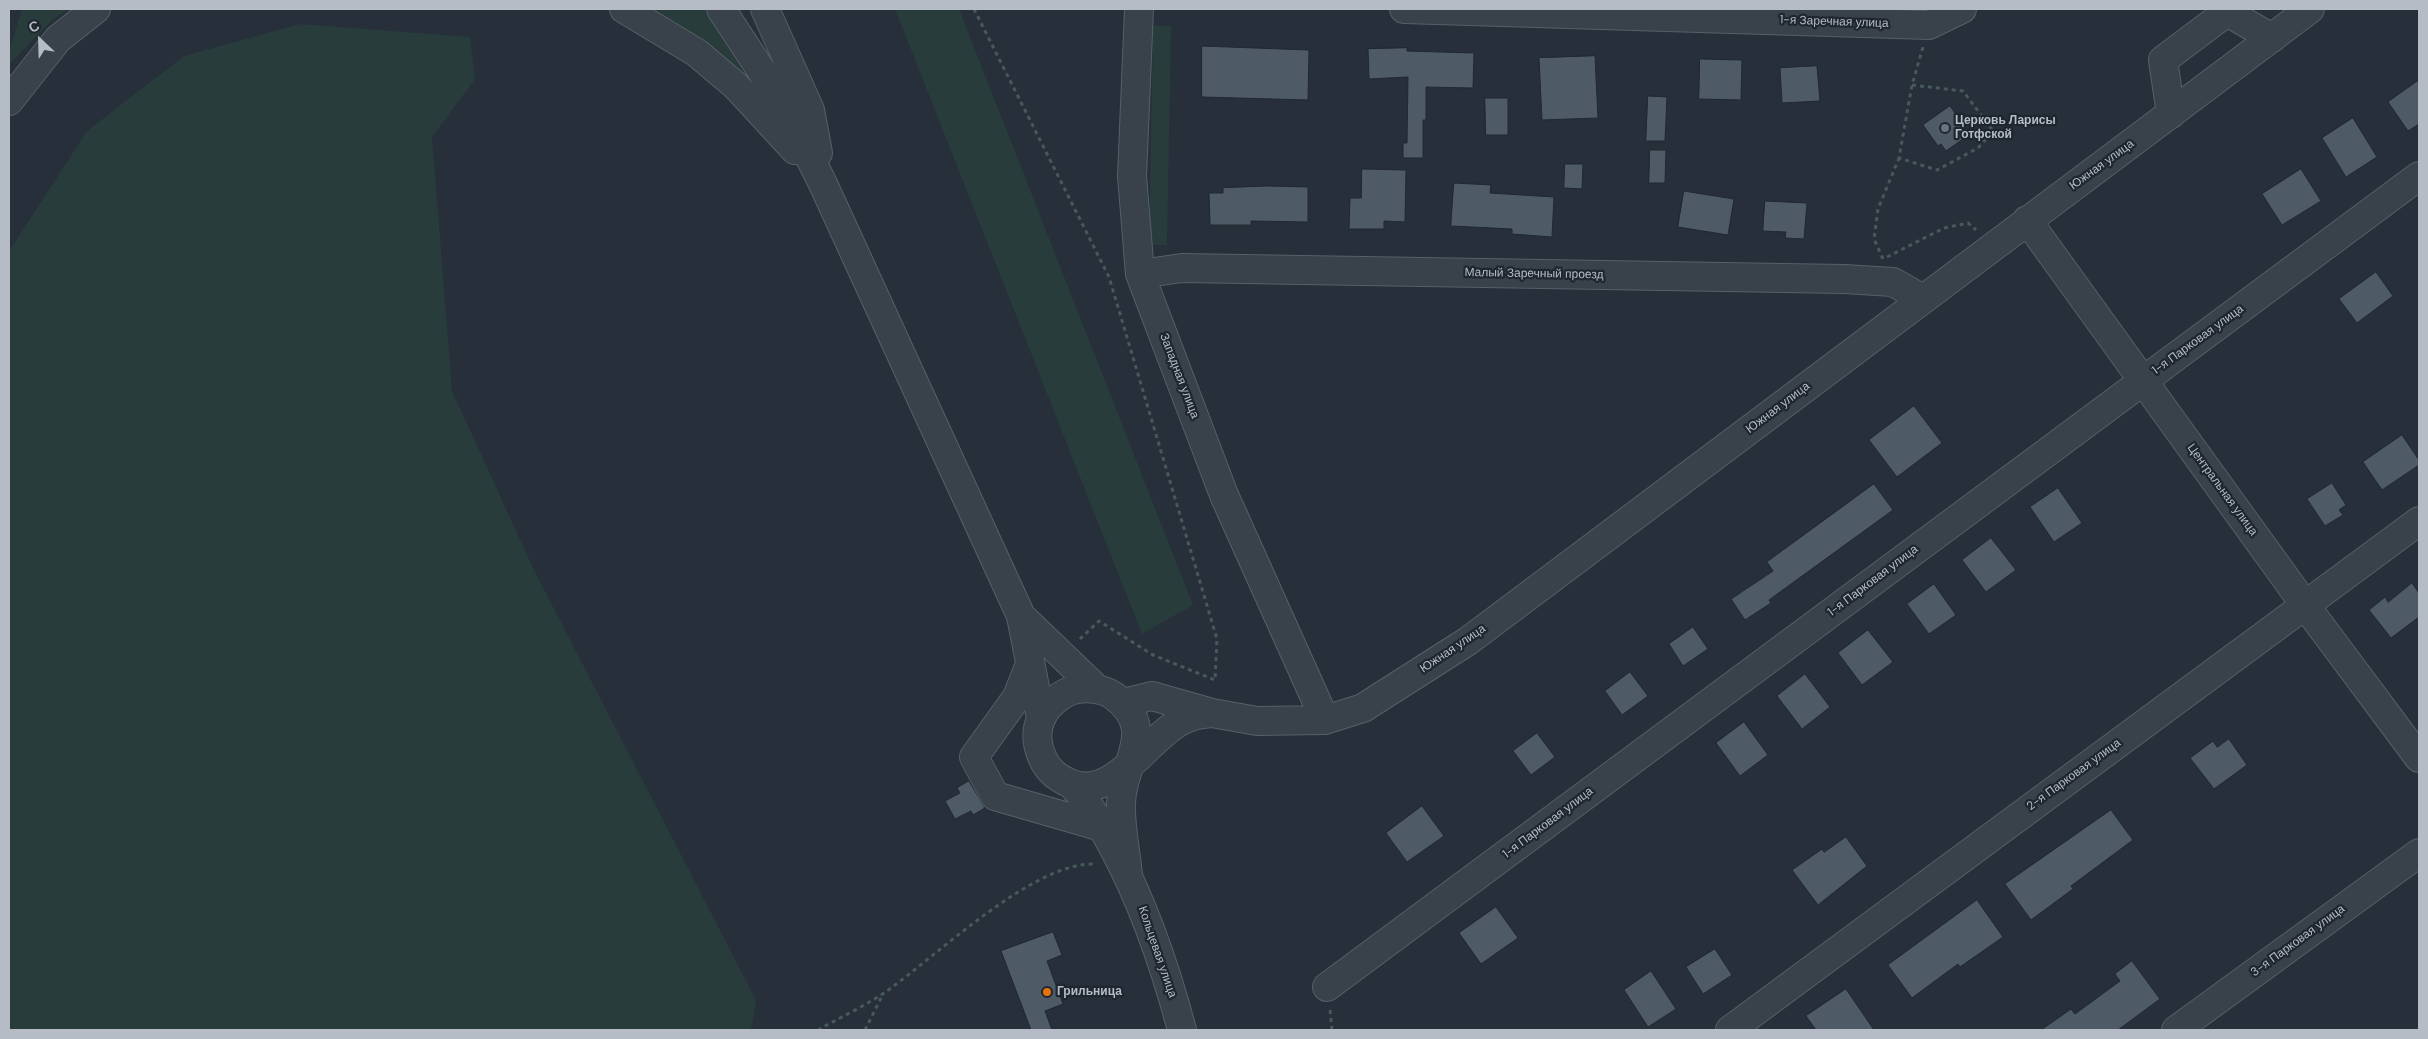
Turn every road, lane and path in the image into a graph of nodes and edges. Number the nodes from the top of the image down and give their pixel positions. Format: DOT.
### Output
graph roads {
  1 [pos="96,9"];
  2 [pos="624,9"];
  3 [pos="721,9"];
  4 [pos="765,9"];
  5 [pos="974,9"];
  6 [pos="1139,9"];
  7 [pos="1404,9"];
  8 [pos="1962,9"];
  9 [pos="2310,9"];
  10 [pos="1929,25"];
  11 [pos="2272,38"];
  12 [pos="1912,85"];
  13 [pos="9,101"];
  14 [pos="2171,114"];
  15 [pos="1899,158"];
  16 [pos="2419,176"];
  17 [pos="823,184"];
  18 [pos="2027,220"];
  19 [pos="1994,246"];
  20 [pos="1883,259"];
  21 [pos="1876,263"];
  22 [pos="1140,274"];
  23 [pos="1923,300"];
  24 [pos="2142,380"];
  25 [pos="2419,521"];
  26 [pos="2305,604"];
  27 [pos="1021,616"];
  28 [pos="1062,655"];
  29 [pos="1030,664"];
  30 [pos="1097,689"];
  31 [pos="1123,703"];
  32 [pos="1212,713"];
  33 [pos="1041,718"];
  34 [pos="1325,720"];
  35 [pos="2419,758"];
  36 [pos="1129,764"];
  37 [pos="1072,785"];
  38 [pos="1102,827"];
  39 [pos="2419,852"];
  40 [pos="1128,875"];
  41 [pos="1327,987"];
  42 [pos="883,994"];
  43 [pos="818,1030"];
  44 [pos="865,1030"];
  45 [pos="1182,1030"];
  46 [pos="1730,1030"];
  47 [pos="2176,1030"];
  1 -- 13 [label="street"];
  2 -- 17 [label="street"];
  3 -- 17 [label="street"];
  4 -- 17 [label="street"];
  5 -- 28 [label="path"];
  6 -- 22 [label="street, Западная улица"];
  7 -- 10 [label="street, 1-я Заречная улица"];
  8 -- 10 [label="street, 1-я Заречная улица"];
  9 -- 11 [label="street, Южная улица"];
  10 -- 12 [label="path"];
  11 -- 14 [label="street, Южная улица"];
  11 -- 14 [label="street"];
  12 -- 15 [label="path"];
  12 -- 15 [label="path"];
  14 -- 18 [label="street, Южная улица"];
  15 -- 20 [label="path"];
  16 -- 24 [label="street, 1-я Парковая улица"];
  17 -- 27 [label="street"];
  18 -- 19 [label="street, Южная улица"];
  18 -- 24 [label="street, Центральная улица"];
  19 -- 20 [label="path"];
  19 -- 23 [label="street, Южная улица"];
  20 -- 21 [label="path"];
  22 -- 23 [label="street, Малый Заречный проезд"];
  22 -- 34 [label="street, Западная улица"];
  23 -- 34 [label="street, Южная улица"];
  24 -- 26 [label="street, Центральная улица"];
  24 -- 41 [label="street, 1-я Парковая улица"];
  25 -- 26 [label="street, 2-я Парковая улица"];
  26 -- 35 [label="street, Центральная улица"];
  26 -- 46 [label="street, 2-я Парковая улица"];
  27 -- 28 [label="street"];
  27 -- 29 [label="street"];
  28 -- 30 [label="street"];
  29 -- 33 [label="street"];
  29 -- 38 [label="street"];
  30 -- 31 [label="street"];
  30 -- 33 [label="street"];
  31 -- 32 [label="street, Южная улица"];
  31 -- 36 [label="street"];
  32 -- 34 [label="street, Южная улица"];
  32 -- 36 [label="street"];
  33 -- 37 [label="street"];
  36 -- 37 [label="street"];
  36 -- 40 [label="street"];
  37 -- 38 [label="street"];
  38 -- 40 [label="street"];
  39 -- 47 [label="street, 3-я Парковая улица"];
  40 -- 42 [label="path"];
  40 -- 45 [label="street, Кольцевая улица"];
  42 -- 43 [label="path"];
  42 -- 44 [label="path"];
}
